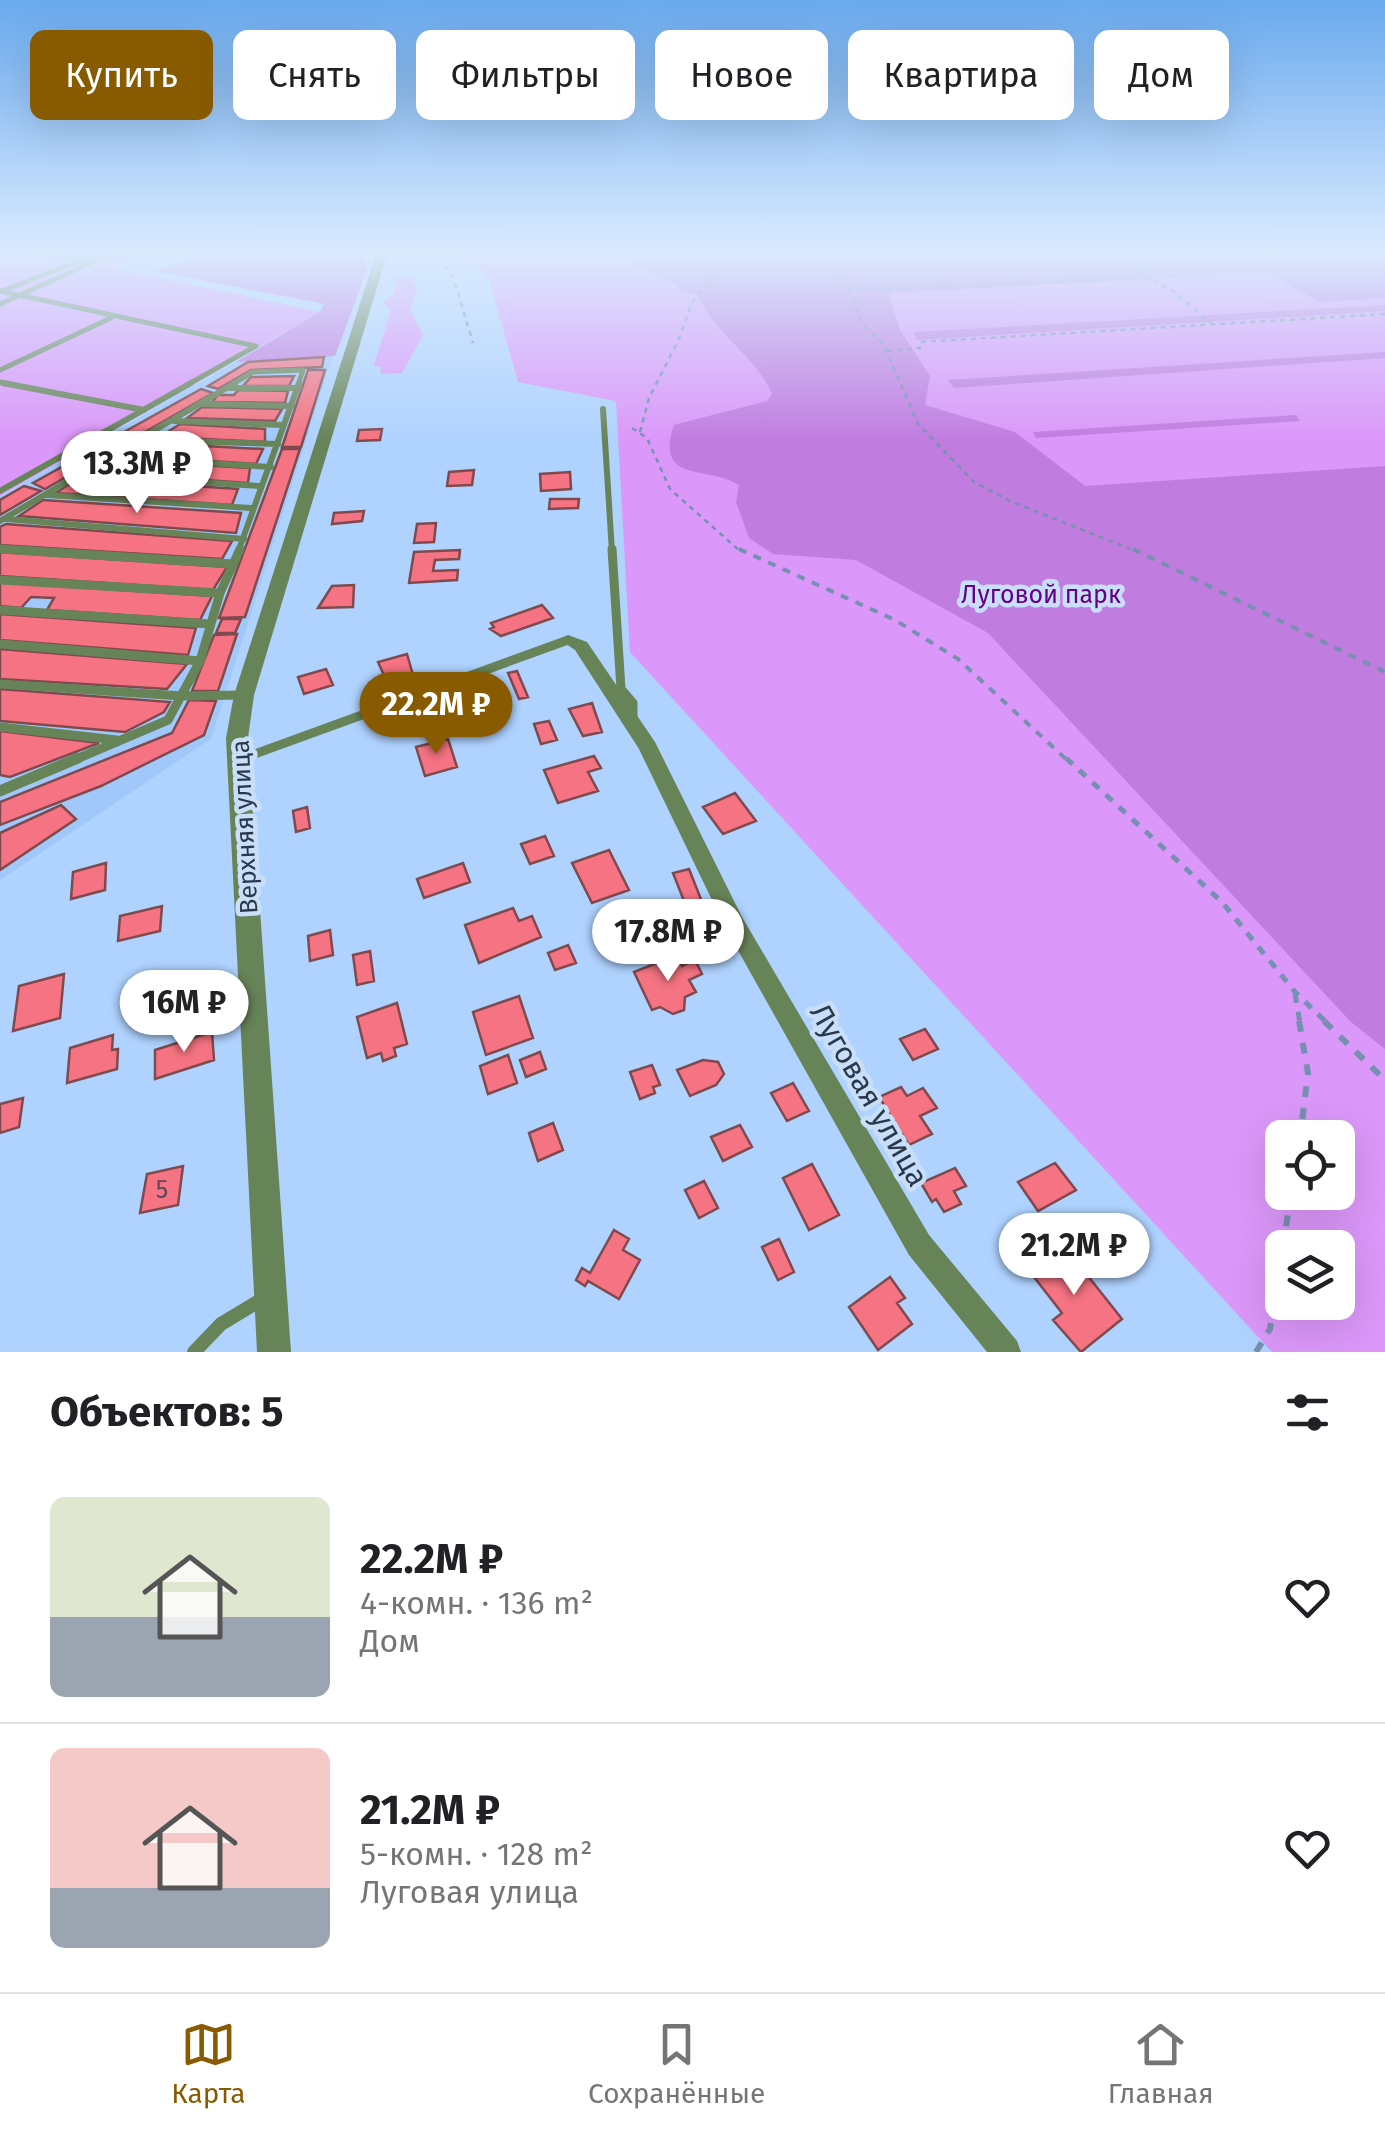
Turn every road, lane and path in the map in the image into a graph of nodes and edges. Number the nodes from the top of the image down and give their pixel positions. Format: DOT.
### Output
graph roads {
  1 [pos="94,314"];
  2 [pos="363,314"];
  3 [pos="464,314"];
  4 [pos="688,314"];
  5 [pos="859,314"];
  6 [pos="1200,314"];
  7 [pos="1384,314"];
  8 [pos="111,318"];
  9 [pos="1213,325"];
  10 [pos="473,343"];
  11 [pos="888,351"];
  12 [pos="0,370"];
  13 [pos="0,382"];
  14 [pos="226,388"];
  15 [pos="299,388"];
  16 [pos="200,404"];
  17 [pos="292,406"];
  18 [pos="603,409"];
  19 [pos="144,410"];
  20 [pos="172,421"];
  21 [pos="284,425"];
  22 [pos="632,428"];
  23 [pos="640,432"];
  24 [pos="137,440"];
  25 [pos="278,444"];
  26 [pos="109,456"];
  27 [pos="270,467"];
  28 [pos="80,475"];
  29 [pos="259,486"];
  30 [pos="0,491"];
  31 [pos="44,495"];
  32 [pos="251,508"];
  33 [pos="2,520"];
  34 [pos="244,538"];
  35 [pos="0,549"];
  36 [pos="233,564"];
  37 [pos="0,580"];
  38 [pos="220,593"];
  39 [pos="0,610"];
  40 [pos="209,624"];
  41 [pos="568,640"];
  42 [pos="0,644"];
  43 [pos="200,661"];
  44 [pos="1385,672"];
  45 [pos="0,684"];
  46 [pos="244,695"];
  47 [pos="182,696"];
  48 [pos="0,726"];
  49 [pos="640,736"];
  50 [pos="121,740"];
  51 [pos="239,760"];
  52 [pos="0,780"];
  53 [pos="19,783"];
  54 [pos="0,791"];
  55 [pos="1295,992"];
  56 [pos="1385,1080"];
  57 [pos="1302,1120"];
  58 [pos="271,1294"];
  59 [pos="1271,1320"];
  60 [pos="194,1352"];
  61 [pos="274,1352"];
  62 [pos="1006,1352"];
  63 [pos="1256,1352"];
  1 -- 8 [label="lane"];
  2 -- 46 [label="street, Верхняя улица"];
  3 -- 10 [label="path"];
  4 -- 23 [label="path"];
  5 -- 11 [label="path"];
  6 -- 9 [label="path"];
  7 -- 9 [label="path"];
  8 -- 12 [label="lane"];
  8 -- 19 [label="lane"];
  9 -- 11 [label="path"];
  11 -- 44 [label="path"];
  13 -- 19 [label="lane"];
  14 -- 15 [label="lane"];
  14 -- 15 [label="lane"];
  14 -- 16 [label="lane"];
  15 -- 17 [label="lane"];
  16 -- 17 [label="lane"];
  16 -- 20 [label="lane"];
  17 -- 21 [label="lane"];
  18 -- 49 [label="lane"];
  19 -- 30 [label="lane"];
  20 -- 21 [label="lane"];
  20 -- 24 [label="lane"];
  21 -- 25 [label="lane"];
  22 -- 23 [label="path"];
  23 -- 55 [label="path"];
  24 -- 25 [label="lane"];
  24 -- 26 [label="lane"];
  25 -- 27 [label="lane"];
  26 -- 27 [label="lane"];
  26 -- 28 [label="lane"];
  27 -- 29 [label="lane"];
  28 -- 29 [label="lane"];
  28 -- 31 [label="lane"];
  29 -- 32 [label="lane"];
  31 -- 32 [label="lane"];
  31 -- 33 [label="lane"];
  32 -- 34 [label="lane"];
  33 -- 34 [label="lane"];
  34 -- 36 [label="lane"];
  35 -- 36 [label="lane"];
  36 -- 38 [label="lane"];
  37 -- 38 [label="lane"];
  38 -- 40 [label="lane"];
  39 -- 40 [label="lane"];
  40 -- 43 [label="lane"];
  41 -- 49 [label="street, Луговая улица"];
  41 -- 51 [label="lane"];
  42 -- 43 [label="lane"];
  43 -- 47 [label="lane"];
  45 -- 47 [label="lane"];
  46 -- 47 [label="lane"];
  46 -- 51 [label="street, Верхняя улица"];
  47 -- 50 [label="lane"];
  48 -- 50 [label="lane"];
  49 -- 62 [label="street, Луговая улица"];
  50 -- 53 [label="lane"];
  51 -- 58 [label="street, Верхняя улица"];
  52 -- 53 [label="lane"];
  53 -- 54 [label="lane"];
  55 -- 56 [label="path"];
  55 -- 57 [label="path"];
  58 -- 60 [label="lane"];
  58 -- 61 [label="street, Верхняя улица"];
  59 -- 63 [label="path"];
}
